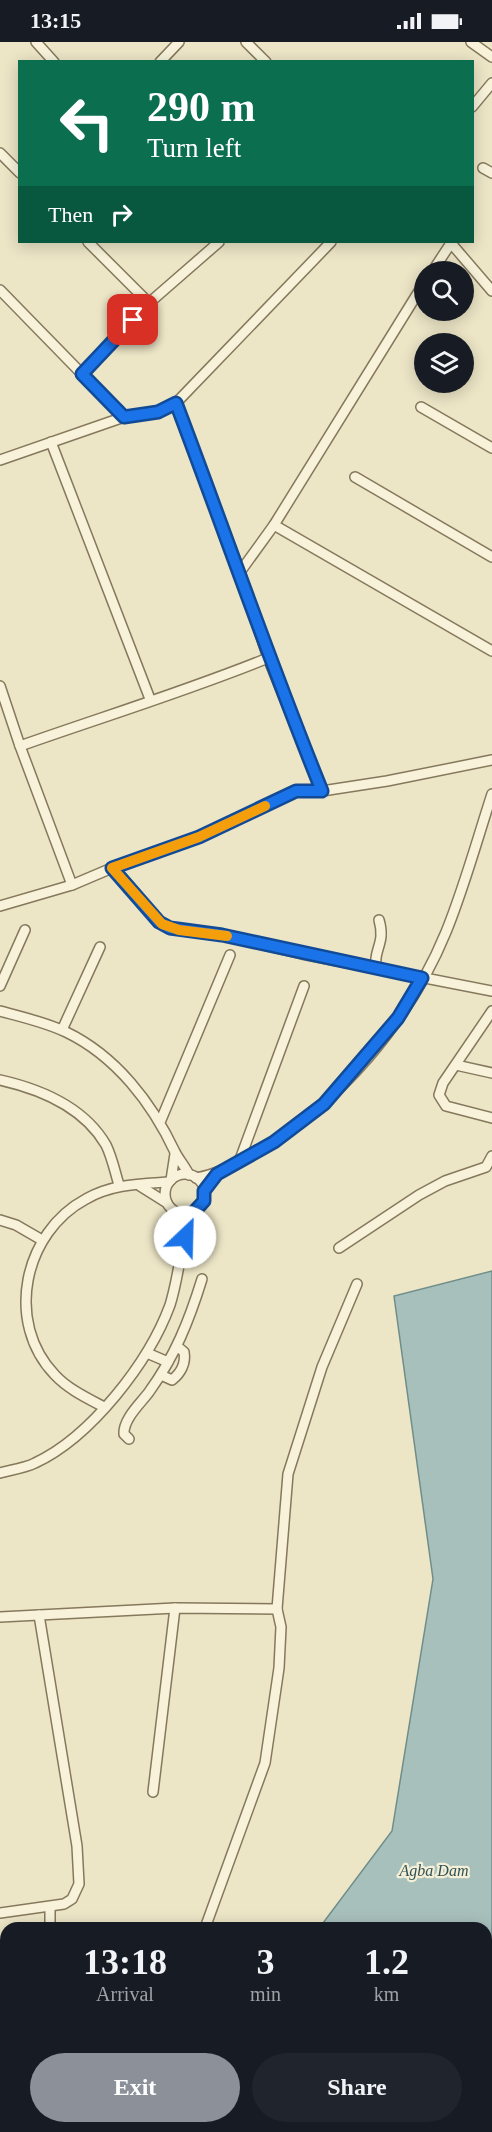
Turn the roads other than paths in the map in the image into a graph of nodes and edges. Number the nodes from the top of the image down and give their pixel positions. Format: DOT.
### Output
graph roads {
  1 [pos="36,42"];
  2 [pos="179,42"];
  3 [pos="246,42"];
  4 [pos="471,42"];
  5 [pos="492,57"];
  6 [pos="52,60"];
  7 [pos="162,60"];
  8 [pos="265,60"];
  9 [pos="492,83"];
  10 [pos="474,105"];
  11 [pos="0,153"];
  12 [pos="483,168"];
  13 [pos="18,171"];
  14 [pos="492,174"];
  15 [pos="89,243"];
  16 [pos="218,243"];
  17 [pos="330,243"];
  18 [pos="450,243"];
  19 [pos="452,243"];
  20 [pos="439,261"];
  21 [pos="0,290"];
  22 [pos="492,291"];
  23 [pos="414,299"];
  24 [pos="148,303"];
  25 [pos="82,374"];
  26 [pos="176,403"];
  27 [pos="421,407"];
  28 [pos="124,417"];
  29 [pos="51,442"];
  30 [pos="492,448"];
  31 [pos="0,459"];
  32 [pos="355,477"];
  33 [pos="274,525"];
  34 [pos="492,556"];
  35 [pos="240,572"];
  36 [pos="492,651"];
  37 [pos="268,658"];
  38 [pos="0,686"];
  39 [pos="150,699"];
  40 [pos="20,746"];
  41 [pos="492,760"];
  42 [pos="322,791"];
  43 [pos="492,794"];
  44 [pos="112,868"];
  45 [pos="72,885"];
  46 [pos="0,906"];
  47 [pos="380,920"];
  48 [pos="25,930"];
  49 [pos="100,947"];
  50 [pos="230,955"];
  51 [pos="376,968"];
  52 [pos="422,978"];
  53 [pos="0,986"];
  54 [pos="304,986"];
  55 [pos="492,991"];
  56 [pos="0,1011"];
  57 [pos="492,1011"];
  58 [pos="62,1030"];
  59 [pos="456,1065"];
  60 [pos="492,1073"];
  61 [pos="0,1080"];
  62 [pos="492,1118"];
  63 [pos="160,1120"];
  64 [pos="176,1154"];
  65 [pos="492,1155"];
  66 [pos="239,1162"];
  67 [pos="217,1174"];
  68 [pos="193,1176"];
  69 [pos="170,1181"];
  70 [pos="119,1185"];
  71 [pos="140,1186"];
  72 [pos="204,1191"];
  73 [pos="167,1203"];
  74 [pos="177,1212"];
  75 [pos="194,1212"];
  76 [pos="0,1220"];
  77 [pos="185,1237"];
  78 [pos="42,1240"];
  79 [pos="339,1248"];
  80 [pos="202,1279"];
  81 [pos="357,1284"];
  82 [pos="178,1347"];
  83 [pos="147,1353"];
  84 [pos="168,1362"];
  85 [pos="161,1376"];
  86 [pos="104,1407"];
  87 [pos="129,1438"];
  88 [pos="0,1473"];
  89 [pos="175,1608"];
  90 [pos="278,1609"];
  91 [pos="39,1616"];
  92 [pos="0,1617"];
  93 [pos="153,1792"];
  94 [pos="50,1907"];
  95 [pos="0,1913"];
  96 [pos="50,1922"];
  97 [pos="207,1922"];
  1 -- 6 [label="street"];
  2 -- 7 [label="street"];
  3 -- 8 [label="street"];
  4 -- 5 [label="street"];
  9 -- 10 [label="street"];
  11 -- 13 [label="street"];
  12 -- 14 [label="street"];
  15 -- 24 [label="street"];
  16 -- 24 [label="street"];
  17 -- 26 [label="street"];
  18 -- 20 [label="street"];
  19 -- 22 [label="street"];
  21 -- 25 [label="street"];
  23 -- 33 [label="street"];
  24 -- 25 [label="street"];
  25 -- 28 [label="street"];
  26 -- 28 [label="street"];
  26 -- 35 [label="street"];
  27 -- 30 [label="street"];
  28 -- 29 [label="street"];
  29 -- 31 [label="street"];
  29 -- 39 [label="street"];
  32 -- 34 [label="street"];
  33 -- 35 [label="street"];
  33 -- 36 [label="street"];
  35 -- 37 [label="street"];
  37 -- 39 [label="street"];
  37 -- 42 [label="street"];
  38 -- 40 [label="street"];
  39 -- 40 [label="street"];
  40 -- 45 [label="street"];
  41 -- 42 [label="street"];
  42 -- 44 [label="street"];
  43 -- 52 [label="street"];
  44 -- 45 [label="street"];
  44 -- 51 [label="street"];
  45 -- 46 [label="street"];
  47 -- 51 [label="street"];
  48 -- 53 [label="street"];
  49 -- 58 [label="street"];
  50 -- 63 [label="street"];
  51 -- 52 [label="street"];
  52 -- 55 [label="street"];
  52 -- 66 [label="street"];
  54 -- 66 [label="street"];
  56 -- 58 [label="street"];
  57 -- 59 [label="street"];
  58 -- 63 [label="street"];
  59 -- 60 [label="street"];
  59 -- 62 [label="street"];
  61 -- 70 [label="street"];
  63 -- 64 [label="street"];
  64 -- 68 [label="street"];
  64 -- 69 [label="street"];
  65 -- 79 [label="street"];
  66 -- 67 [label="street"];
  67 -- 68 [label="street"];
  67 -- 72 [label="street"];
  68 -- 69 [label="street"];
  68 -- 72 [label="street"];
  69 -- 71 [label="street"];
  69 -- 73 [label="street"];
  70 -- 71 [label="street"];
  70 -- 78 [label="street"];
  71 -- 73 [label="street"];
  72 -- 75 [label="street"];
  73 -- 74 [label="street"];
  74 -- 75 [label="street"];
  74 -- 77 [label="street"];
  75 -- 77 [label="street"];
  76 -- 78 [label="street"];
  77 -- 83 [label="street"];
  78 -- 86 [label="street"];
  80 -- 82 [label="street"];
  81 -- 90 [label="street"];
  82 -- 84 [label="street"];
  82 -- 85 [label="street"];
  83 -- 84 [label="street"];
  83 -- 86 [label="street"];
  84 -- 85 [label="street"];
  85 -- 87 [label="street"];
  86 -- 88 [label="street"];
  89 -- 90 [label="street"];
  89 -- 91 [label="street"];
  89 -- 93 [label="street"];
  90 -- 97 [label="street"];
  91 -- 92 [label="street"];
  91 -- 94 [label="street"];
  94 -- 95 [label="street"];
  94 -- 96 [label="street"];
}
